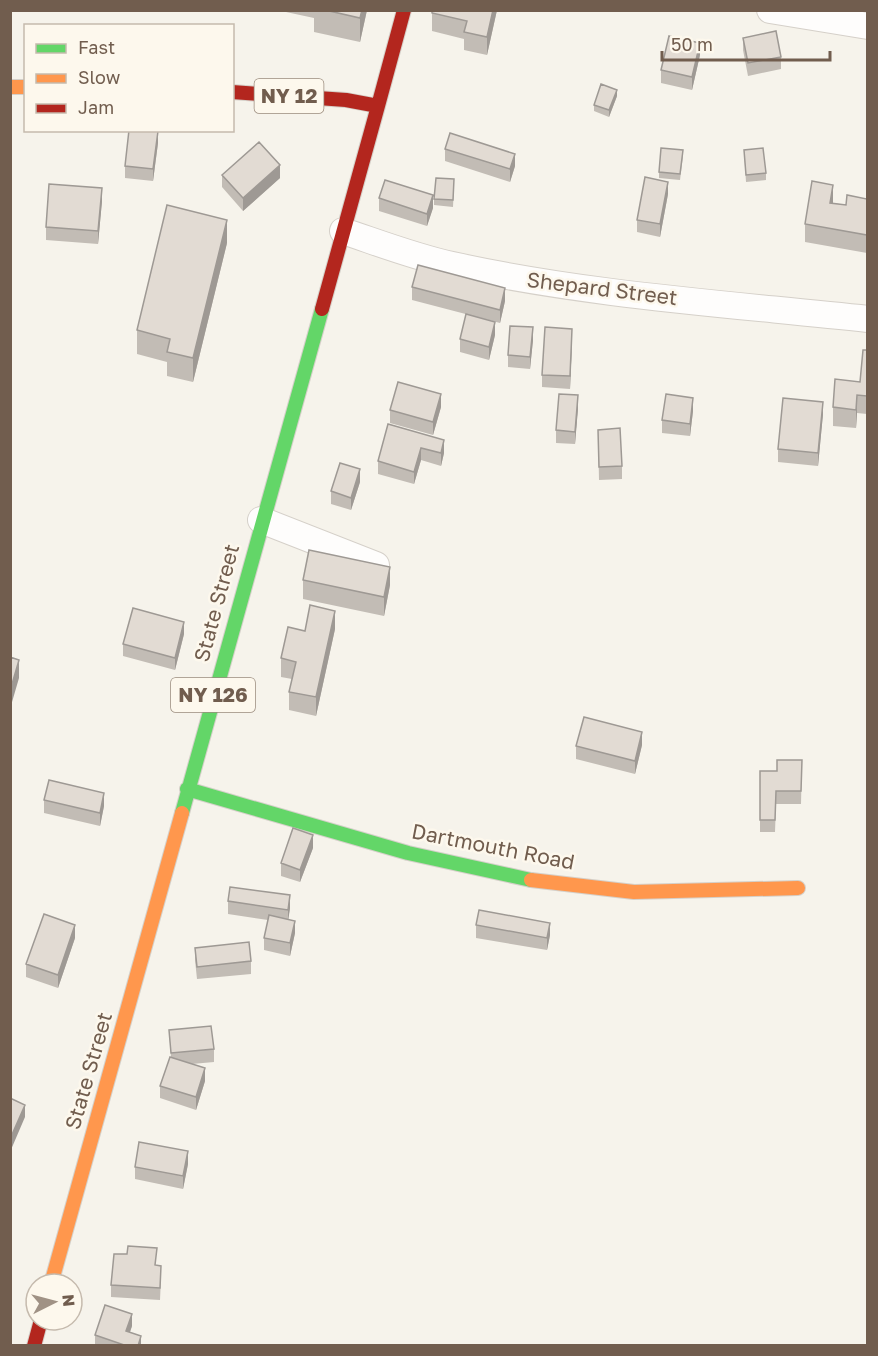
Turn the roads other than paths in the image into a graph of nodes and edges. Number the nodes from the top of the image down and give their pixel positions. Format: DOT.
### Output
graph roads {
  1 [pos="404,10"];
  2 [pos="770,10"];
  3 [pos="867,26"];
  4 [pos="234,92"];
  5 [pos="378,106"];
  6 [pos="343,231"];
  7 [pos="867,319"];
  8 [pos="261,520"];
  9 [pos="376,565"];
  10 [pos="187,789"];
  11 [pos="798,888"];
  12 [pos="54,1272"];
  1 -- 5 [label="main road, State Street"];
  2 -- 3 [label="street"];
  4 -- 5 [label="main road, NY 12"];
  5 -- 6 [label="main road, State Street / NY 126"];
  6 -- 7 [label="street, Shepard Street"];
  6 -- 8 [label="main road, State Street / NY 126"];
  8 -- 9 [label="street"];
  8 -- 10 [label="main road, State Street / NY 126"];
  10 -- 11 [label="main road, Dartmouth Road"];
  10 -- 12 [label="main road, State Street / NY 126"];
}
